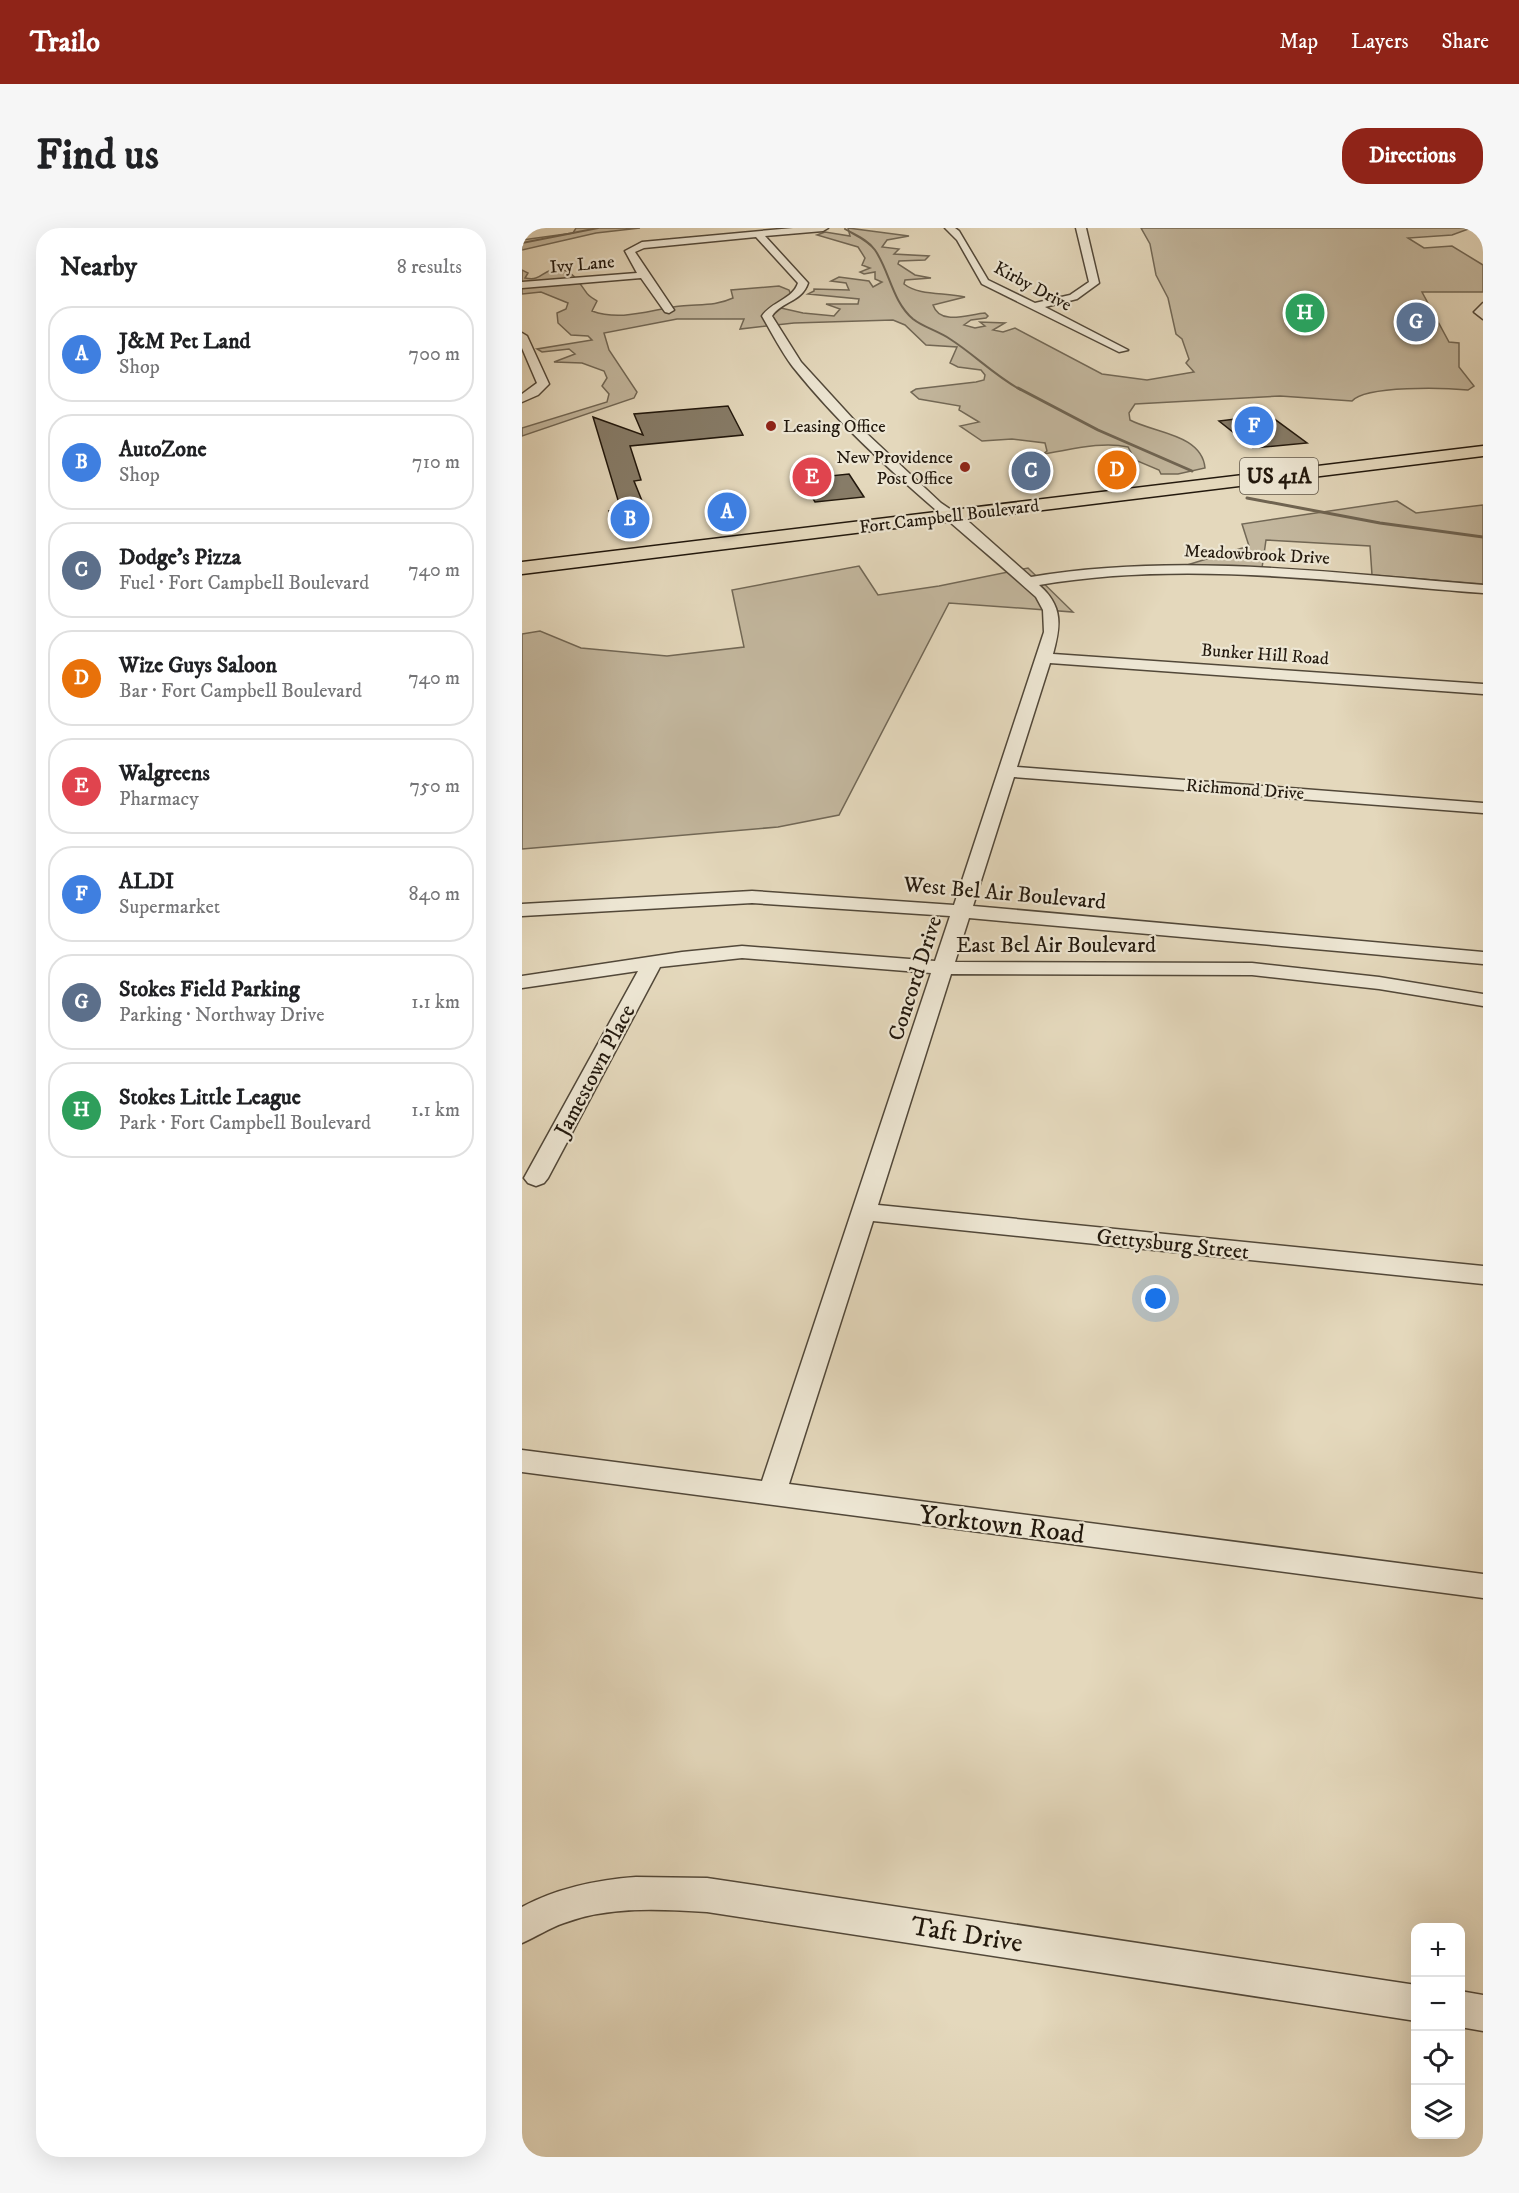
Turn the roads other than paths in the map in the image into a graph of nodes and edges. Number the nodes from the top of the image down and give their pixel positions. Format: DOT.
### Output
graph roads {
  1 [pos="823,228"];
  2 [pos="950,228"];
  3 [pos="1081,228"];
  4 [pos="758,234"];
  5 [pos="644,275"];
  6 [pos="522,285"];
  7 [pos="1033,306"];
  8 [pos="1483,306"];
  9 [pos="669,310"];
  10 [pos="1483,316"];
  11 [pos="522,337"];
  12 [pos="1123,350"];
  13 [pos="522,398"];
  14 [pos="1483,451"];
  15 [pos="951,516"];
  16 [pos="522,568"];
  17 [pos="1029,582"];
  18 [pos="1483,589"];
  19 [pos="1044,658"];
  20 [pos="1483,689"];
  21 [pos="1007,771"];
  22 [pos="1483,808"];
  23 [pos="522,910"];
  24 [pos="962,911"];
  25 [pos="1483,958"];
  26 [pos="653,962"];
  27 [pos="943,968"];
  28 [pos="522,982"];
  29 [pos="1483,1000"];
  30 [pos="536,1178"];
  31 [pos="864,1212"];
  32 [pos="1483,1275"];
  33 [pos="522,1461"];
  34 [pos="772,1493"];
  35 [pos="1483,1586"];
  36 [pos="522,1926"];
  37 [pos="1411,2001"];
  38 [pos="1465,2010"];
  39 [pos="1483,2013"];
  1 -- 4 [label="street"];
  2 -- 7 [label="street, Kirby Drive"];
  3 -- 7 [label="street"];
  4 -- 5 [label="street"];
  4 -- 15 [label="street, Concord Drive"];
  5 -- 6 [label="street, Ivy Lane"];
  5 -- 9 [label="street"];
  7 -- 12 [label="street, Kirby Drive"];
  8 -- 10 [label="street"];
  11 -- 13 [label="street"];
  14 -- 15 [label="highway, Fort Campbell Boulevard / US 41A"];
  15 -- 16 [label="highway, Fort Campbell Boulevard / US 41A"];
  15 -- 17 [label="street, Concord Drive"];
  17 -- 18 [label="street, Meadowbrook Drive"];
  17 -- 19 [label="street, Concord Drive"];
  19 -- 20 [label="street, Bunker Hill Road"];
  19 -- 21 [label="street, Concord Drive"];
  21 -- 22 [label="street, Richmond Drive"];
  21 -- 24 [label="street, Concord Drive"];
  23 -- 24 [label="street, West Bel Air Boulevard"];
  24 -- 25 [label="street, West Bel Air Boulevard"];
  24 -- 27 [label="street, Concord Drive"];
  26 -- 27 [label="street, East Bel Air Boulevard"];
  26 -- 28 [label="street, East Bel Air Boulevard"];
  26 -- 30 [label="street, Jamestown Place"];
  27 -- 29 [label="street, East Bel Air Boulevard"];
  27 -- 31 [label="street, Concord Drive"];
  31 -- 32 [label="street, Gettysburg Street"];
  31 -- 34 [label="street, Concord Drive"];
  33 -- 34 [label="street, Yorktown Road"];
  34 -- 35 [label="street, Yorktown Road"];
  36 -- 37 [label="street, Taft Drive"];
  38 -- 39 [label="street"];
}
